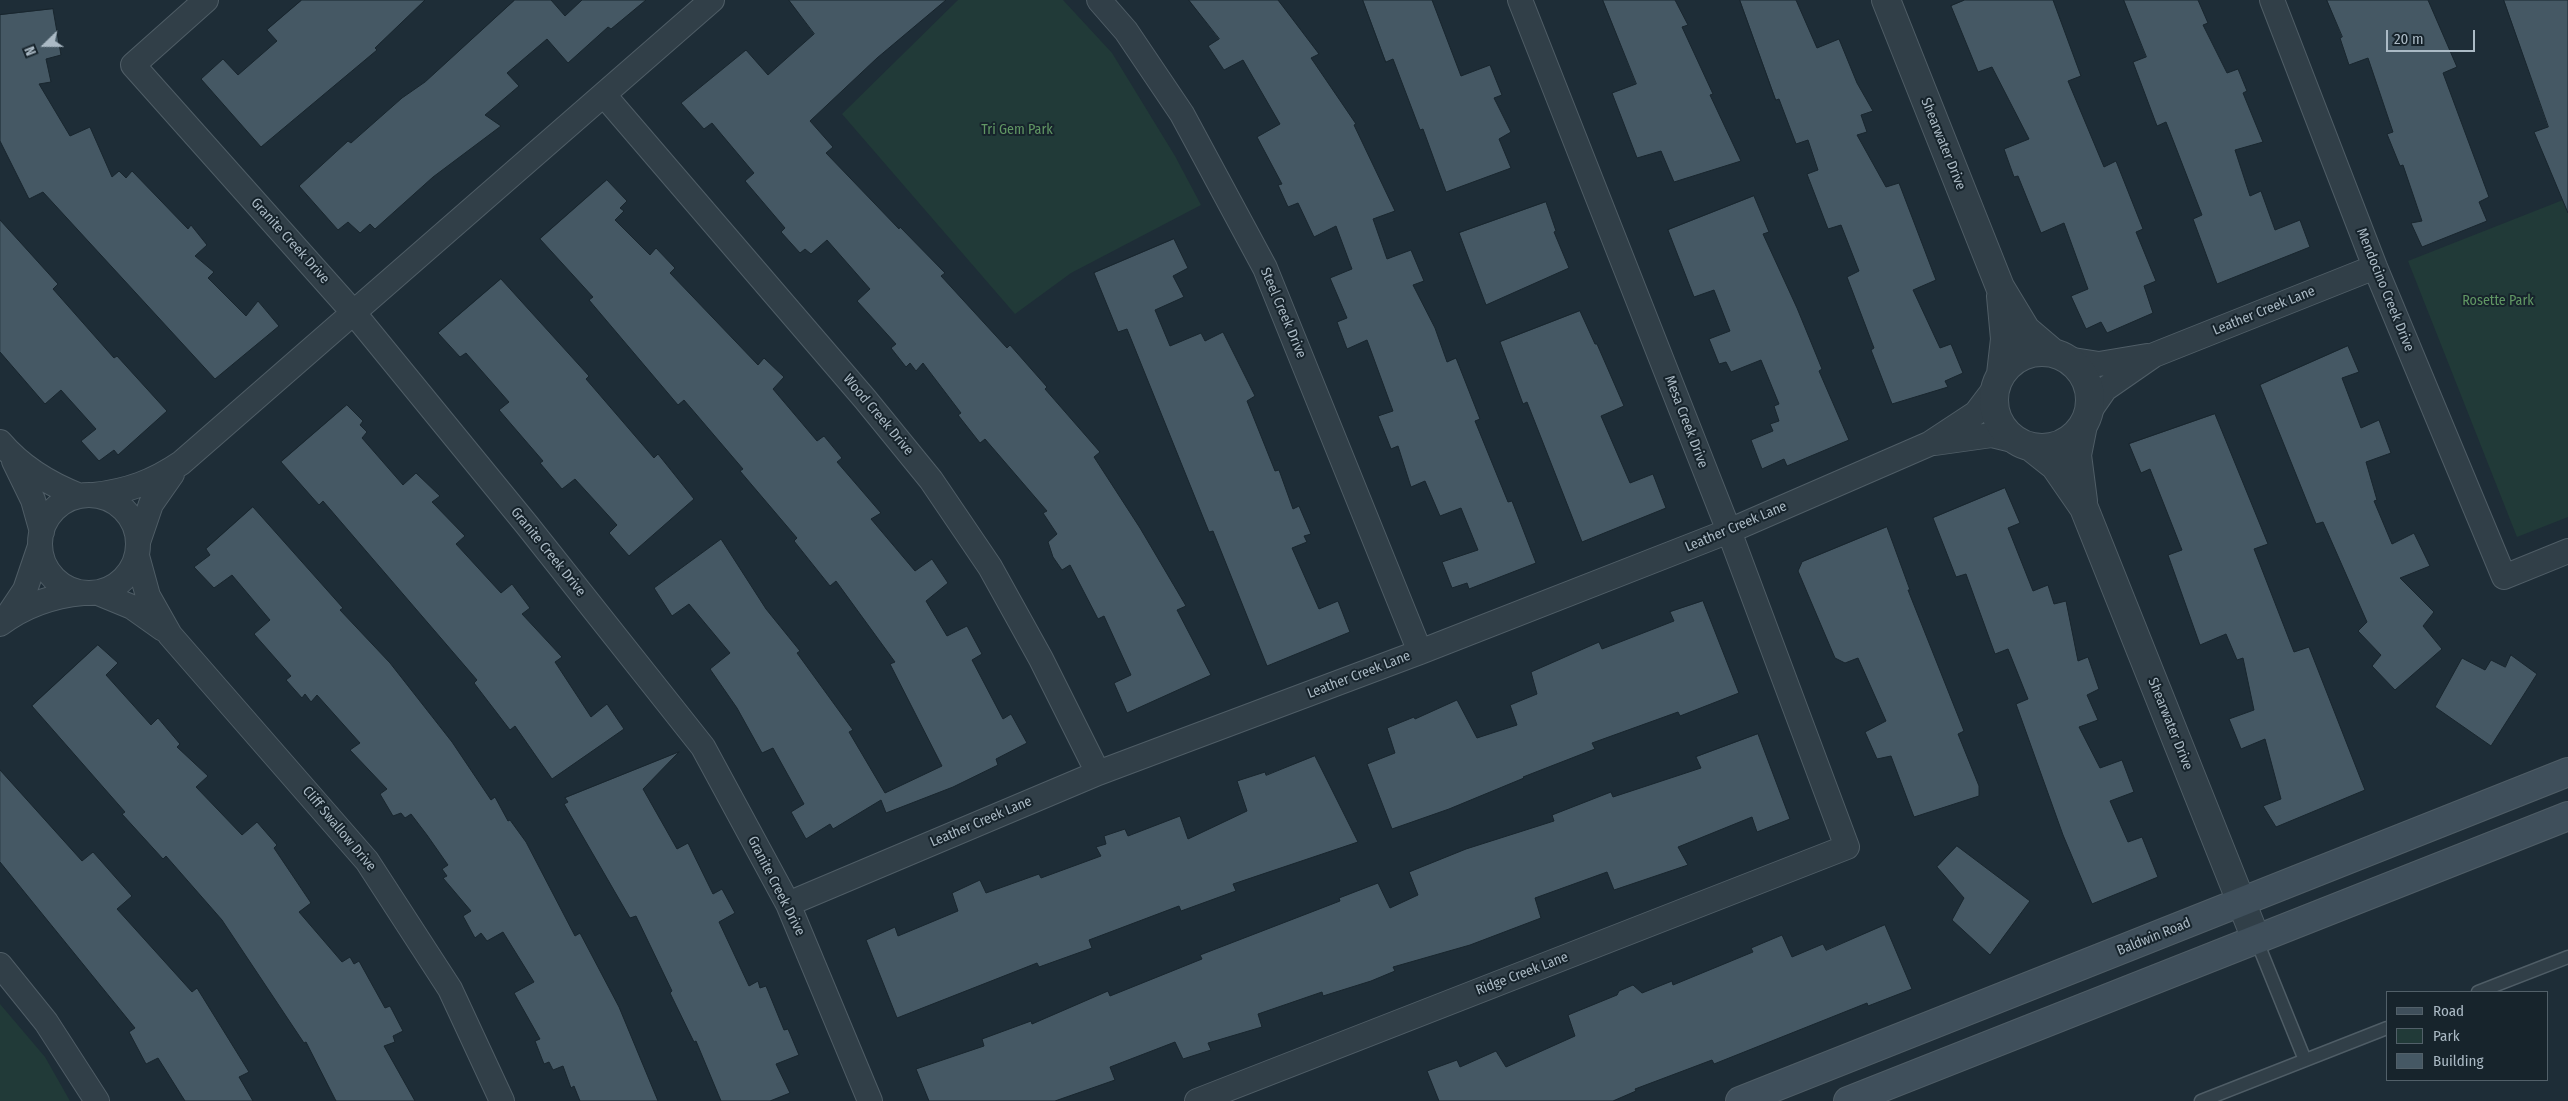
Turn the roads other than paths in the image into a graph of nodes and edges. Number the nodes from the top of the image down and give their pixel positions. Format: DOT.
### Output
graph roads {
  1 [pos="206,0"];
  2 [pos="712,0"];
  3 [pos="1099,0"];
  4 [pos="1520,0"];
  5 [pos="1886,0"];
  6 [pos="2272,0"];
  7 [pos="604,95"];
  8 [pos="2376,267"];
  9 [pos="2000,287"];
  10 [pos="353,312"];
  11 [pos="2154,355"];
  12 [pos="2060,356"];
  13 [pos="1998,381"];
  14 [pos="2086,418"];
  15 [pos="1929,444"];
  16 [pos="2024,444"];
  17 [pos="5,448"];
  18 [pos="181,463"];
  19 [pos="88,496"];
  20 [pos="2084,508"];
  21 [pos="1729,531"];
  22 [pos="41,539"];
  23 [pos="138,549"];
  24 [pos="2568,552"];
  25 [pos="91,593"];
  26 [pos="0,624"];
  27 [pos="170,634"];
  28 [pos="1420,652"];
  29 [pos="2568,772"];
  30 [pos="1098,773"];
  31 [pos="2568,816"];
  32 [pos="1847,847"];
  33 [pos="2241,902"];
  34 [pos="788,904"];
  35 [pos="2256,939"];
  36 [pos="2568,957"];
  37 [pos="0,965"];
  38 [pos="2481,991"];
  39 [pos="2386,1028"];
  40 [pos="2305,1060"];
  41 [pos="97,1101"];
  42 [pos="502,1101"];
  43 [pos="870,1101"];
  44 [pos="1197,1101"];
  45 [pos="1740,1101"];
  46 [pos="1848,1101"];
  47 [pos="2201,1101"];
  1 -- 10 [label="street, Granite Creek Drive"];
  2 -- 7 [label="street"];
  3 -- 28 [label="street, Steel Creek Drive"];
  4 -- 21 [label="street, Mesa Creek Drive"];
  5 -- 9 [label="street, Shearwater Drive"];
  6 -- 8 [label="street, Mendocino Creek Drive"];
  7 -- 10 [label="street"];
  7 -- 30 [label="street, Wood Creek Drive"];
  8 -- 11 [label="street, Leather Creek Lane"];
  8 -- 24 [label="street, Mendocino Creek Drive"];
  9 -- 12 [label="street, Shearwater Drive"];
  9 -- 13 [label="street, Shearwater Drive"];
  10 -- 18 [label="street"];
  10 -- 34 [label="street, Granite Creek Drive"];
  11 -- 12 [label="street, Leather Creek Lane"];
  11 -- 14 [label="street, Leather Creek Lane"];
  12 -- 13 [label="street"];
  12 -- 14 [label="street"];
  13 -- 15 [label="street, Leather Creek Lane"];
  13 -- 16 [label="street"];
  14 -- 16 [label="street"];
  14 -- 20 [label="street, Shearwater Drive"];
  15 -- 16 [label="street, Leather Creek Lane"];
  15 -- 21 [label="street, Leather Creek Lane"];
  16 -- 20 [label="street, Shearwater Drive"];
  17 -- 19 [label="street"];
  17 -- 22 [label="street"];
  18 -- 19 [label="street"];
  18 -- 23 [label="street"];
  19 -- 22 [label="street"];
  19 -- 23 [label="street"];
  20 -- 33 [label="street, Shearwater Drive"];
  21 -- 28 [label="street, Leather Creek Lane"];
  21 -- 32 [label="street, Mesa Creek Drive"];
  22 -- 25 [label="street"];
  22 -- 26 [label="street"];
  23 -- 25 [label="street"];
  23 -- 27 [label="street, Cliff Swallow Drive"];
  25 -- 26 [label="street"];
  25 -- 27 [label="street, Cliff Swallow Drive"];
  27 -- 42 [label="street, Cliff Swallow Drive"];
  28 -- 30 [label="street, Leather Creek Lane"];
  29 -- 33 [label="main road, Baldwin Road"];
  30 -- 34 [label="street, Leather Creek Lane"];
  31 -- 35 [label="main road"];
  32 -- 44 [label="street, Ridge Creek Lane"];
  33 -- 35 [label="street, Shearwater Drive"];
  33 -- 45 [label="main road, Baldwin Road"];
  34 -- 43 [label="street, Granite Creek Drive"];
  35 -- 40 [label="lane"];
  35 -- 46 [label="main road"];
  36 -- 38 [label="lane"];
  37 -- 41 [label="street"];
  39 -- 40 [label="lane"];
  40 -- 47 [label="lane"];
}
